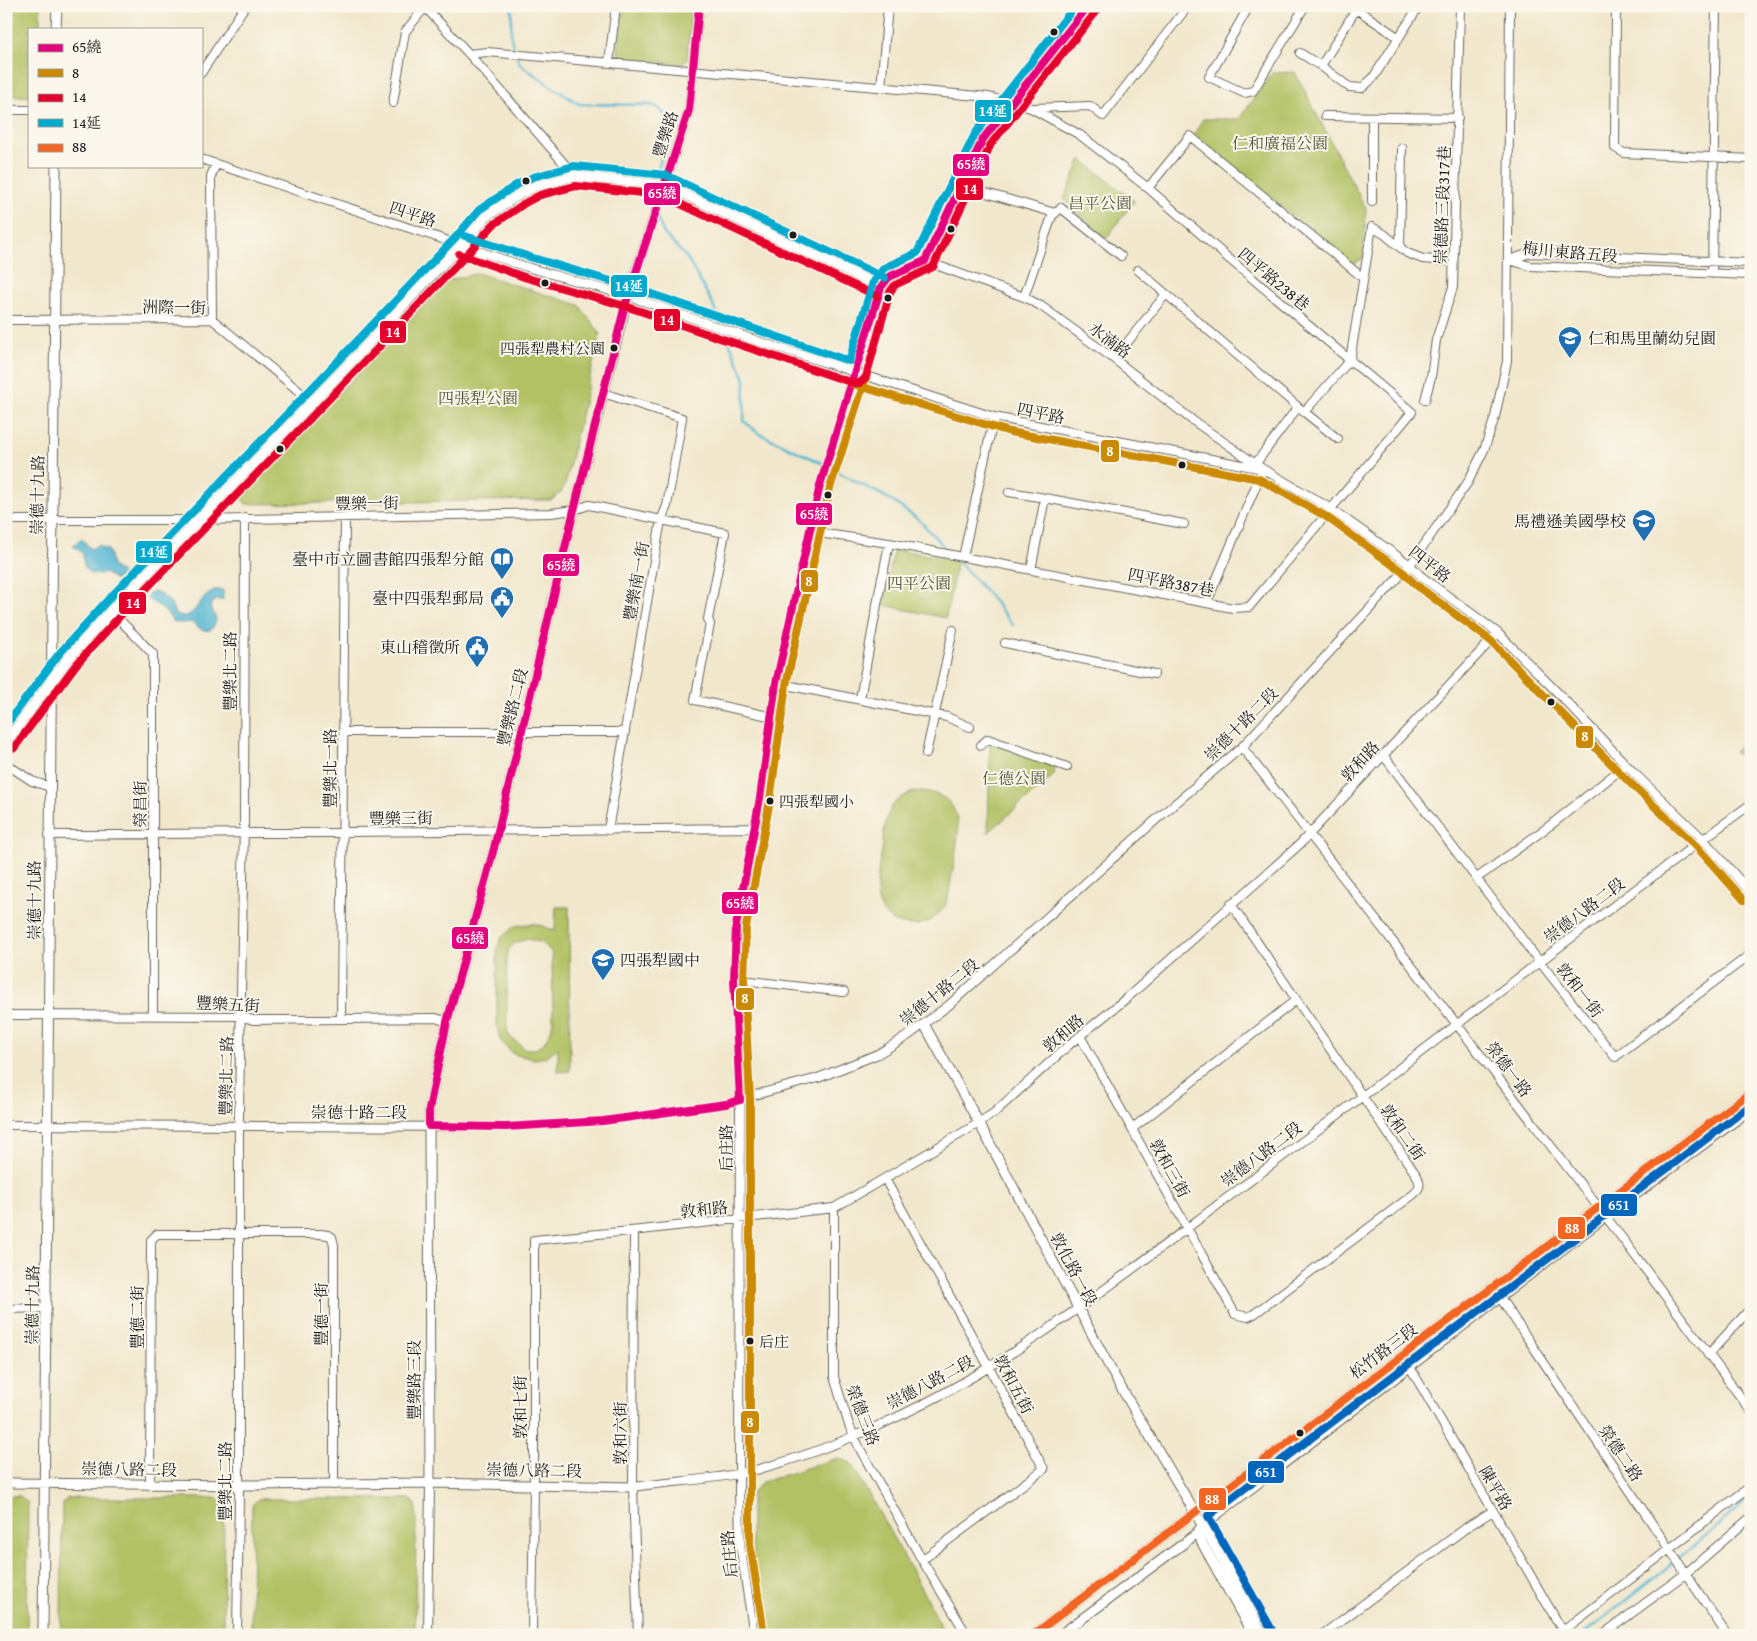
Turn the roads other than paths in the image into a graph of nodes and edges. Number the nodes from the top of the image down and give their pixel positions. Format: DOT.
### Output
graph roads {
  1 [pos="57,6"];
  2 [pos="246,6"];
  3 [pos="616,6"];
  4 [pos="700,6"];
  5 [pos="888,6"];
  6 [pos="1088,6"];
  7 [pos="1188,6"];
  8 [pos="1249,6"];
  9 [pos="1305,6"];
  10 [pos="1420,6"];
  11 [pos="1460,6"];
  12 [pos="1510,6"];
  13 [pos="1616,6"];
  14 [pos="1716,6"];
  15 [pos="424,7"];
  16 [pos="1355,7"];
  17 [pos="56,28"];
  18 [pos="1399,38"];
  19 [pos="1300,53"];
  20 [pos="469,54"];
  21 [pos="609,62"];
  22 [pos="1321,66"];
  23 [pos="693,70"];
  24 [pos="202,72"];
  25 [pos="881,88"];
  26 [pos="393,103"];
  27 [pos="1011,103"];
  28 [pos="1031,108"];
  29 [pos="6,110"];
  30 [pos="28,110"];
  31 [pos="1325,116"];
  32 [pos="1372,117"];
  33 [pos="1458,118"];
  34 [pos="1402,148"];
  35 [pos="1714,158"];
  36 [pos="202,159"];
  37 [pos="1751,160"];
  38 [pos="216,164"];
  39 [pos="56,168"];
  40 [pos="575,176"];
  41 [pos="664,185"];
  42 [pos="1148,188"];
  43 [pos="986,193"];
  44 [pos="1372,202"];
  45 [pos="1055,213"];
  46 [pos="462,245"];
  47 [pos="1400,247"];
  48 [pos="1121,256"];
  49 [pos="1509,260"];
  50 [pos="925,261"];
  51 [pos="1446,261"];
  52 [pos="1712,261"];
  53 [pos="1751,263"];
  54 [pos="1138,270"];
  55 [pos="1712,274"];
  56 [pos="1751,275"];
  57 [pos="1362,277"];
  58 [pos="881,287"];
  59 [pos="1166,294"];
  60 [pos="628,296"];
  61 [pos="1024,297"];
  62 [pos="212,319"];
  63 [pos="6,320"];
  64 [pos="54,320"];
  65 [pos="1114,359"];
  66 [pos="1350,360"];
  67 [pos="856,374"];
  68 [pos="603,393"];
  69 [pos="1425,400"];
  70 [pos="312,402"];
  71 [pos="1301,409"];
  72 [pos="994,417"];
  73 [pos="1338,439"];
  74 [pos="1256,463"];
  75 [pos="1263,469"];
  76 [pos="1009,492"];
  77 [pos="1045,498"];
  78 [pos="1330,508"];
  79 [pos="574,510"];
  80 [pos="345,517"];
  81 [pos="244,518"];
  82 [pos="6,520"];
  83 [pos="52,520"];
  84 [pos="199,520"];
  85 [pos="661,520"];
  86 [pos="1184,524"];
  87 [pos="811,532"];
  88 [pos="889,543"];
  89 [pos="963,557"];
  90 [pos="1410,565"];
  91 [pos="1031,570"];
  92 [pos="1207,602"];
  93 [pos="110,611"];
  94 [pos="954,630"];
  95 [pos="1498,633"];
  96 [pos="1005,643"];
  97 [pos="1154,674"];
  98 [pos="51,683"];
  99 [pos="776,683"];
  100 [pos="860,699"];
  101 [pos="934,714"];
  102 [pos="773,717"];
  103 [pos="970,727"];
  104 [pos="344,732"];
  105 [pos="625,732"];
  106 [pos="522,733"];
  107 [pos="6,742"];
  108 [pos="981,745"];
  109 [pos="1242,747"];
  110 [pos="926,754"];
  111 [pos="1384,756"];
  112 [pos="6,764"];
  113 [pos="1626,765"];
  114 [pos="1067,767"];
  115 [pos="50,786"];
  116 [pos="1751,804"];
  117 [pos="754,828"];
  118 [pos="497,830"];
  119 [pos="608,830"];
  120 [pos="343,832"];
  121 [pos="244,833"];
  122 [pos="49,834"];
  123 [pos="154,834"];
  124 [pos="1310,834"];
  125 [pos="1703,839"];
  126 [pos="1477,878"];
  127 [pos="1751,893"];
  128 [pos="1231,904"];
  129 [pos="1751,954"];
  130 [pos="1540,962"];
  131 [pos="734,979"];
  132 [pos="844,992"];
  133 [pos="1296,1000"];
  134 [pos="6,1015"];
  135 [pos="48,1015"];
  136 [pos="152,1015"];
  137 [pos="240,1016"];
  138 [pos="341,1019"];
  139 [pos="447,1022"];
  140 [pos="924,1024"];
  141 [pos="1457,1024"];
  142 [pos="1080,1036"];
  143 [pos="1751,1092"];
  144 [pos="1362,1098"];
  145 [pos="740,1100"];
  146 [pos="1751,1109"];
  147 [pos="980,1123"];
  148 [pos="6,1125"];
  149 [pos="48,1125"];
  150 [pos="239,1126"];
  151 [pos="429,1126"];
  152 [pos="1133,1128"];
  153 [pos="884,1179"];
  154 [pos="1598,1207"];
  155 [pos="834,1208"];
  156 [pos="1606,1218"];
  157 [pos="740,1219"];
  158 [pos="1188,1228"];
  159 [pos="634,1231"];
  160 [pos="239,1234"];
  161 [pos="534,1240"];
  162 [pos="1493,1287"];
  163 [pos="1500,1298"];
  164 [pos="47,1308"];
  165 [pos="1751,1308"];
  166 [pos="6,1309"];
  167 [pos="1078,1309"];
  168 [pos="1235,1314"];
  169 [pos="1403,1355"];
  170 [pos="1708,1355"];
  171 [pos="1410,1366"];
  172 [pos="989,1367"];
  173 [pos="1751,1411"];
  174 [pos="853,1437"];
  175 [pos="739,1473"];
  176 [pos="6,1483"];
  177 [pos="45,1483"];
  178 [pos="430,1483"];
  179 [pos="150,1485"];
  180 [pos="334,1485"];
  181 [pos="534,1485"];
  182 [pos="239,1486"];
  183 [pos="1751,1486"];
  184 [pos="633,1487"];
  185 [pos="1493,1511"];
  186 [pos="1194,1514"];
  187 [pos="1751,1517"];
  188 [pos="1202,1526"];
  189 [pos="1670,1550"];
  190 [pos="922,1560"];
  191 [pos="1685,1574"];
  192 [pos="1562,1634"];
  193 [pos="44,1635"];
  194 [pos="237,1635"];
  195 [pos="428,1635"];
  196 [pos="532,1635"];
  197 [pos="638,1635"];
  198 [pos="754,1635"];
  199 [pos="967,1635"];
  200 [pos="1033,1635"];
  201 [pos="1060,1635"];
  202 [pos="1253,1635"];
  203 [pos="1263,1635"];
  204 [pos="1322,1635"];
  205 [pos="1602,1635"];
  206 [pos="1727,1635"];
  1 -- 17 [label="street"];
  2 -- 24 [label="street"];
  3 -- 21 [label="street"];
  4 -- 23 [label="street, 豐樂路"];
  5 -- 25 [label="street"];
  6 -- 27 [label="street"];
  7 -- 28 [label="street"];
  8 -- 9 [label="street"];
  10 -- 18 [label="street"];
  11 -- 33 [label="street, 崇德路三段317巷"];
  12 -- 49 [label="street, 崇德十路二段"];
  13 -- 35 [label="street"];
  14 -- 35 [label="street"];
  15 -- 20 [label="street"];
  15 -- 26 [label="street"];
  16 -- 18 [label="street"];
  16 -- 22 [label="street"];
  18 -- 22 [label="street"];
  19 -- 22 [label="street"];
  20 -- 21 [label="street, 四平路238巷"];
  20 -- 40 [label="street"];
  21 -- 23 [label="street, 四平路238巷"];
  23 -- 25 [label="street, 四平路238巷"];
  23 -- 41 [label="street, 豐樂路"];
  25 -- 27 [label="street, 四平路238巷"];
  27 -- 28 [label="street, 四平路238巷"];
  27 -- 50 [label="street"];
  28 -- 42 [label="street, 四平路238巷"];
  29 -- 30 [label="street"];
  31 -- 32 [label="street"];
  32 -- 33 [label="street"];
  32 -- 44 [label="street"];
  33 -- 69 [label="street, 崇德路三段317巷"];
  34 -- 47 [label="street"];
  35 -- 37 [label="street"];
  35 -- 52 [label="street"];
  36 -- 38 [label="street, 四平路"];
  38 -- 46 [label="street, 四平路"];
  38 -- 62 [label="street"];
  39 -- 64 [label="street, 崇德十九路"];
  40 -- 41 [label="street"];
  40 -- 46 [label="street"];
  41 -- 58 [label="street"];
  41 -- 60 [label="street, 豐樂路"];
  42 -- 57 [label="street"];
  42 -- 66 [label="street, 四平路238巷"];
  43 -- 45 [label="street"];
  45 -- 48 [label="street"];
  45 -- 61 [label="street"];
  46 -- 60 [label="street, 四平路"];
  46 -- 70 [label="street"];
  47 -- 51 [label="street"];
  47 -- 57 [label="street"];
  49 -- 52 [label="street, 梅川東路五段"];
  49 -- 55 [label="street, 梅川東路五段"];
  49 -- 90 [label="street, 崇德十路二段"];
  50 -- 58 [label="street"];
  50 -- 61 [label="street, 水湳路"];
  52 -- 53 [label="street, 梅川東路五段"];
  52 -- 55 [label="street"];
  54 -- 59 [label="street"];
  55 -- 56 [label="street, 梅川東路五段"];
  57 -- 66 [label="street"];
  58 -- 67 [label="street, 后庄路"];
  59 -- 65 [label="street"];
  59 -- 71 [label="street"];
  60 -- 67 [label="street, 四平路"];
  60 -- 68 [label="street, 豐樂路二段"];
  61 -- 65 [label="street, 水湳路"];
  62 -- 64 [label="street, 洲際一街"];
  62 -- 70 [label="street, 洲際一街"];
  63 -- 64 [label="street, 洲際一街"];
  64 -- 83 [label="street, 崇德十九路"];
  65 -- 74 [label="street, 水湳路"];
  66 -- 71 [label="street"];
  66 -- 78 [label="street, 四平路238巷"];
  67 -- 72 [label="street, 四平路"];
  67 -- 87 [label="street, 后庄路"];
  68 -- 79 [label="street, 豐樂路二段"];
  68 -- 85 [label="street, 豐樂南一街"];
  70 -- 84 [label="street"];
  71 -- 73 [label="street"];
  71 -- 74 [label="street"];
  72 -- 75 [label="street, 四平路"];
  72 -- 89 [label="street"];
  74 -- 75 [label="street, 水湳路"];
  75 -- 78 [label="street, 四平路"];
  75 -- 92 [label="street"];
  76 -- 77 [label="street"];
  77 -- 86 [label="street"];
  77 -- 91 [label="street"];
  78 -- 90 [label="street, 四平路"];
  78 -- 92 [label="street, 四平路387巷"];
  79 -- 80 [label="street, 豐樂一街"];
  79 -- 85 [label="street, 豐樂一街"];
  79 -- 106 [label="street, 豐樂路二段"];
  80 -- 81 [label="street, 豐樂一街"];
  80 -- 104 [label="street, 豐樂北一路"];
  81 -- 84 [label="street, 豐樂一街"];
  81 -- 121 [label="street, 豐樂北二路"];
  82 -- 83 [label="street, 豐樂一街"];
  83 -- 84 [label="street, 豐樂一街"];
  83 -- 98 [label="street, 崇德十九路"];
  84 -- 93 [label="street"];
  85 -- 102 [label="street, 豐樂一街"];
  85 -- 105 [label="street, 豐樂南一街"];
  87 -- 88 [label="street, 四平路387巷"];
  87 -- 99 [label="street, 后庄路"];
  88 -- 89 [label="street, 四平路387巷"];
  88 -- 100 [label="street"];
  89 -- 91 [label="street, 四平路387巷"];
  90 -- 95 [label="street, 四平路"];
  90 -- 109 [label="street, 崇德十路二段"];
  91 -- 92 [label="street, 四平路387巷"];
  93 -- 98 [label="street"];
  93 -- 123 [label="street, 榮昌街"];
  94 -- 101 [label="street"];
  95 -- 111 [label="street, 敦和路"];
  95 -- 113 [label="street, 四平路"];
  96 -- 97 [label="street"];
  98 -- 107 [label="street"];
  98 -- 115 [label="street, 崇德十九路"];
  99 -- 100 [label="street"];
  99 -- 102 [label="street, 后庄路"];
  100 -- 101 [label="street"];
  101 -- 103 [label="street"];
  101 -- 110 [label="street"];
  102 -- 117 [label="street, 后庄路"];
  104 -- 106 [label="street"];
  104 -- 120 [label="street, 豐樂北一路"];
  105 -- 106 [label="street"];
  105 -- 119 [label="street, 豐樂南一街"];
  106 -- 118 [label="street, 豐樂路二段"];
  108 -- 114 [label="street"];
  109 -- 124 [label="street, 榮德一路"];
  109 -- 140 [label="street, 崇德十路二段"];
  111 -- 124 [label="street, 敦和路"];
  111 -- 126 [label="street, 敦和一街"];
  112 -- 115 [label="street"];
  113 -- 125 [label="street, 四平路"];
  113 -- 126 [label="street"];
  115 -- 122 [label="street, 崇德十九路"];
  116 -- 125 [label="street, 崇德八路二段"];
  117 -- 119 [label="street, 豐樂三街"];
  117 -- 131 [label="street, 后庄路"];
  118 -- 119 [label="street, 豐樂三街"];
  118 -- 120 [label="street, 豐樂三街"];
  118 -- 139 [label="street, 豐樂路二段"];
  120 -- 121 [label="street, 豐樂三街"];
  120 -- 138 [label="street, 豐樂北一路"];
  121 -- 123 [label="street, 豐樂三街"];
  121 -- 137 [label="street, 豐樂北二路"];
  122 -- 123 [label="street, 豐樂三街"];
  122 -- 135 [label="street, 崇德十九路"];
  123 -- 136 [label="street, 榮昌街"];
  124 -- 128 [label="street, 敦和路"];
  124 -- 141 [label="street, 榮德一路"];
  125 -- 127 [label="street, 四平路"];
  125 -- 130 [label="street, 崇德八路二段"];
  126 -- 130 [label="street, 敦和一街"];
  128 -- 133 [label="street, 敦和二街"];
  128 -- 142 [label="street, 敦和路"];
  129 -- 130 [label="street, 敦和一街"];
  130 -- 141 [label="street, 崇德八路二段"];
  131 -- 132 [label="street"];
  131 -- 145 [label="street, 后庄路"];
  133 -- 144 [label="street, 敦和二街"];
  133 -- 152 [label="street"];
  134 -- 135 [label="street, 豐樂五街"];
  135 -- 136 [label="street, 豐樂五街"];
  135 -- 149 [label="street, 崇德十九路"];
  136 -- 137 [label="street, 豐樂五街"];
  137 -- 138 [label="street, 豐樂五街"];
  137 -- 150 [label="street, 豐樂北二路"];
  138 -- 139 [label="street, 豐樂五街"];
  139 -- 151 [label="street, 豐樂路二段"];
  140 -- 145 [label="street, 崇德十路二段"];
  140 -- 147 [label="street, 敦化路一段"];
  141 -- 144 [label="street, 崇德八路二段"];
  141 -- 154 [label="street, 榮德一路"];
  142 -- 147 [label="street, 敦和路"];
  142 -- 152 [label="street, 敦和三街"];
  143 -- 154 [label="street, 松竹路三段"];
  144 -- 158 [label="street, 崇德八路二段"];
  144 -- 168 [label="street, 敦和二街"];
  145 -- 151 [label="street, 崇德十路二段"];
  145 -- 157 [label="street, 后庄路"];
  146 -- 156 [label="street, 松竹路三段"];
  147 -- 153 [label="street, 敦和路"];
  147 -- 167 [label="street, 敦化路一段"];
  148 -- 149 [label="street, 崇德十路二段"];
  149 -- 150 [label="street, 崇德十路二段"];
  149 -- 164 [label="street, 崇德十九路"];
  150 -- 151 [label="street, 崇德十路二段"];
  150 -- 160 [label="street, 豐樂北二路"];
  151 -- 178 [label="street, 豐樂路三段"];
  152 -- 158 [label="street, 敦和三街"];
  153 -- 155 [label="street, 敦和路"];
  153 -- 172 [label="street, 敦和五街"];
  154 -- 156 [label="street, 榮德一路"];
  154 -- 162 [label="street, 松竹路三段"];
  155 -- 157 [label="street, 敦和路"];
  155 -- 174 [label="street, 榮德三路"];
  156 -- 163 [label="street, 松竹路三段"];
  156 -- 170 [label="street, 榮德一路"];
  157 -- 159 [label="street, 敦和路"];
  157 -- 175 [label="street, 后庄路"];
  158 -- 167 [label="street, 崇德八路二段"];
  158 -- 168 [label="street, 敦和三街"];
  159 -- 161 [label="street, 敦和路"];
  159 -- 184 [label="street, 敦和六街"];
  160 -- 179 [label="street, 豐德二街"];
  160 -- 180 [label="street, 豐德一街"];
  160 -- 182 [label="street, 豐樂北二路"];
  161 -- 181 [label="street, 敦和七街"];
  162 -- 163 [label="street, 榮德二路"];
  162 -- 169 [label="street, 松竹路三段"];
  163 -- 171 [label="street, 松竹路三段"];
  163 -- 189 [label="street, 榮德二路"];
  164 -- 166 [label="street"];
  164 -- 177 [label="street, 崇德十九路"];
  165 -- 170 [label="street"];
  167 -- 172 [label="street, 崇德八路二段"];
  167 -- 186 [label="street, 敦化路一段"];
  169 -- 171 [label="street, 陳平路"];
  169 -- 186 [label="street, 松竹路三段"];
  170 -- 173 [label="street, 榮德一路"];
  171 -- 185 [label="street, 陳平路"];
  171 -- 188 [label="street, 松竹路三段"];
  172 -- 174 [label="street, 崇德八路二段"];
  172 -- 190 [label="street, 敦和五街"];
  174 -- 175 [label="street, 崇德八路二段"];
  174 -- 190 [label="street, 榮德三路"];
  175 -- 184 [label="street, 崇德八路二段"];
  175 -- 198 [label="street, 后庄路"];
  176 -- 177 [label="street, 崇德八路二段"];
  177 -- 179 [label="street, 崇德八路二段"];
  177 -- 193 [label="street, 崇德十九路"];
  178 -- 180 [label="street, 崇德八路二段"];
  178 -- 181 [label="street, 崇德八路二段"];
  178 -- 195 [label="street, 豐樂路三段"];
  179 -- 182 [label="street, 崇德八路二段"];
  180 -- 182 [label="street, 崇德八路二段"];
  181 -- 184 [label="street, 崇德八路二段"];
  181 -- 196 [label="street, 敦和七街"];
  182 -- 194 [label="street, 豐樂北二路"];
  183 -- 189 [label="street"];
  184 -- 197 [label="street, 敦和六街"];
  185 -- 192 [label="street, 陳平路"];
  185 -- 204 [label="street"];
  186 -- 188 [label="street, 敦化路一段"];
  186 -- 200 [label="street, 松竹路三段"];
  187 -- 191 [label="street"];
  188 -- 201 [label="street, 松竹路三段"];
  188 -- 202 [label="street, 敦化路一段"];
  188 -- 203 [label="street, 敦化路一段"];
  189 -- 191 [label="street, 榮德二路"];
  189 -- 192 [label="street"];
  190 -- 199 [label="street, 榮德三路"];
  191 -- 205 [label="street"];
  191 -- 206 [label="street, 榮德二路"];
}
